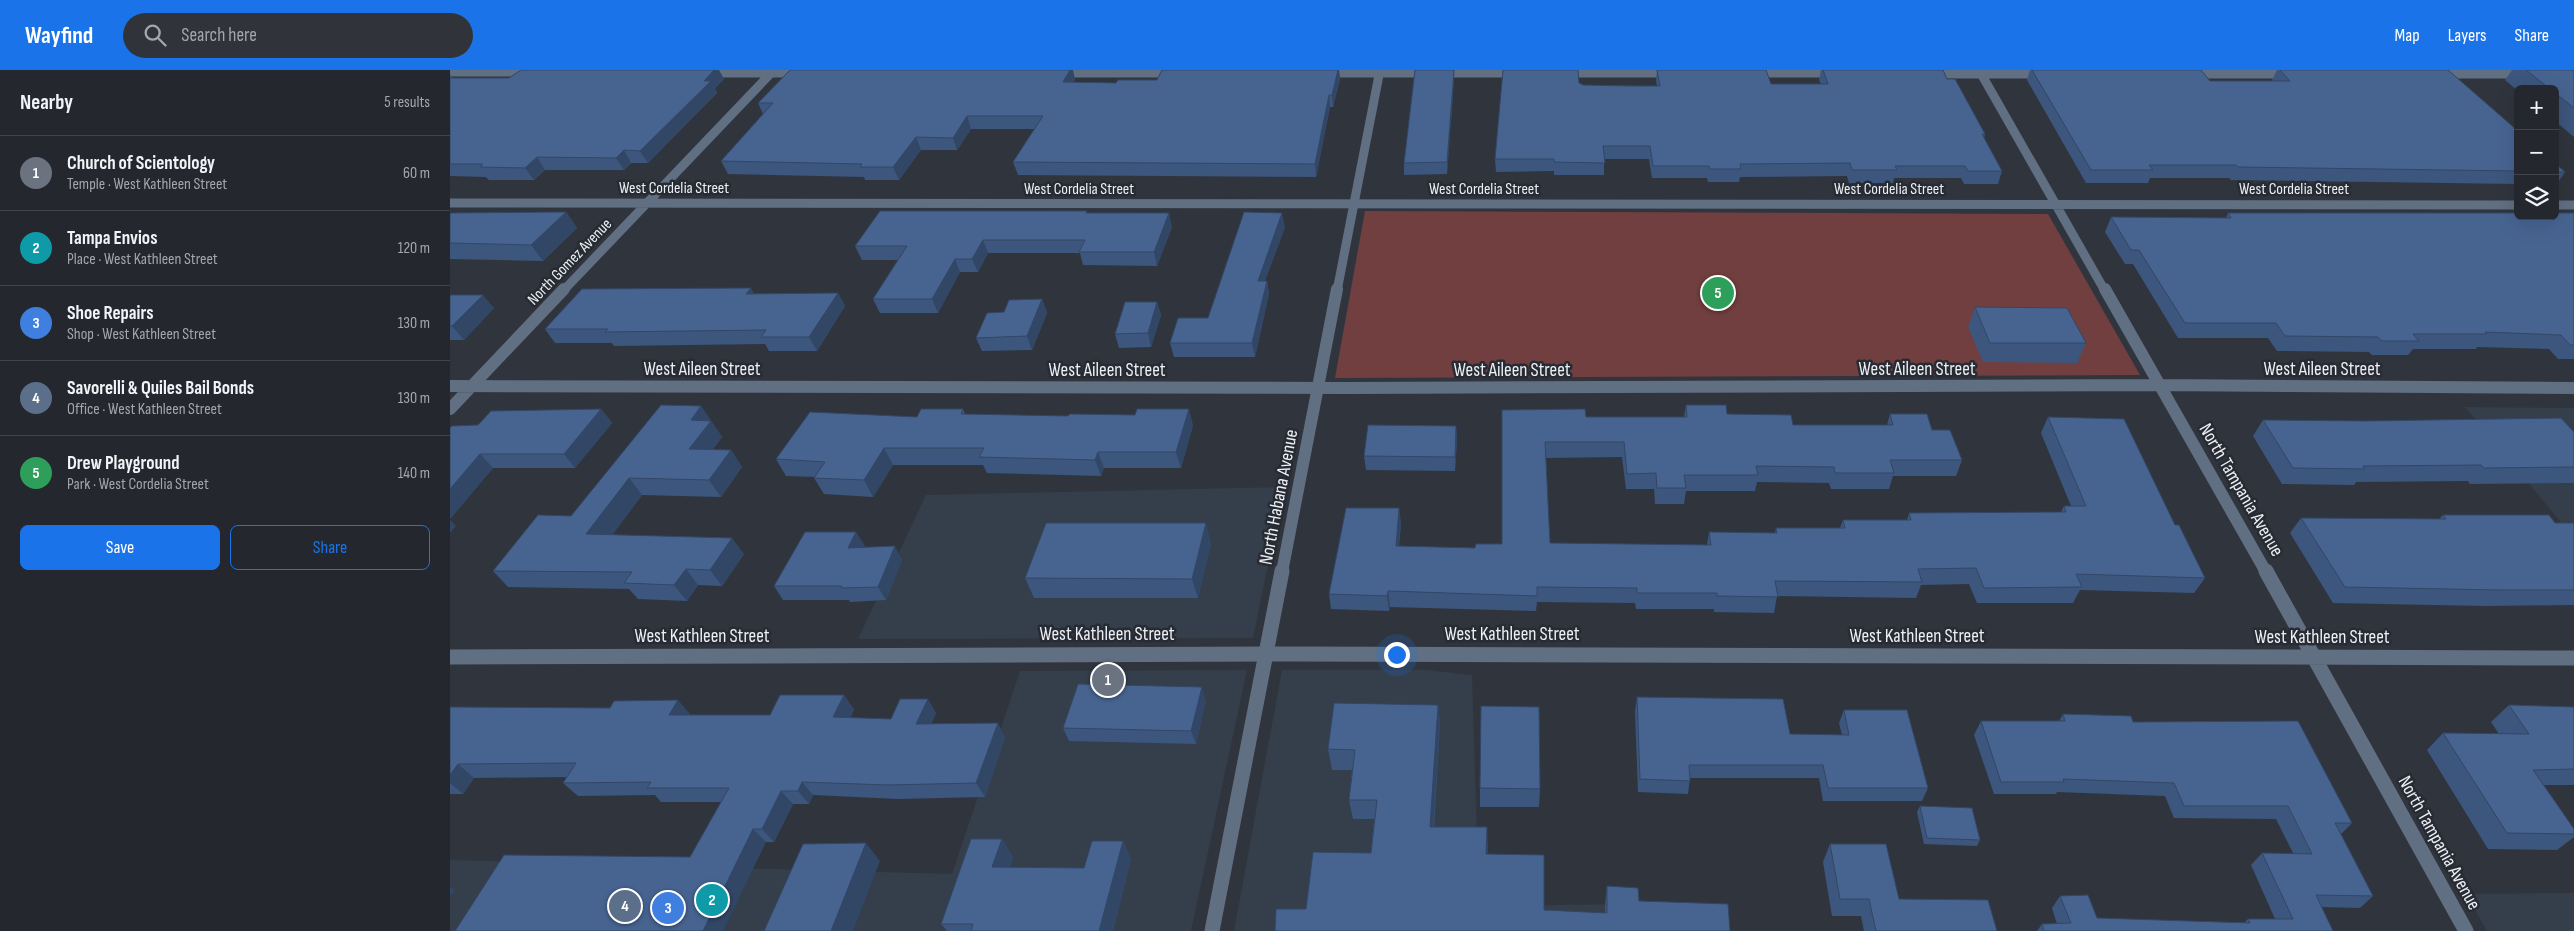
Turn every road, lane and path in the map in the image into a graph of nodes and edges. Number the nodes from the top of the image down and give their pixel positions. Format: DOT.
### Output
graph roads {
  1 [pos="772,71"];
  2 [pos="450,72"];
  3 [pos="547,72"];
  4 [pos="693,72"];
  5 [pos="1380,72"];
  6 [pos="1980,72"];
  7 [pos="811,73"];
  8 [pos="1050,73"];
  9 [pos="1190,73"];
  10 [pos="1319,73"];
  11 [pos="1526,73"];
  12 [pos="1556,73"];
  13 [pos="1686,74"];
  14 [pos="1746,74"];
  15 [pos="1845,74"];
  16 [pos="1915,74"];
  17 [pos="2050,74"];
  18 [pos="2178,74"];
  19 [pos="2306,74"];
  20 [pos="2424,74"];
  21 [pos="2532,74"];
  22 [pos="450,203"];
  23 [pos="647,203"];
  24 [pos="1354,204"];
  25 [pos="2054,204"];
  26 [pos="2514,205"];
  27 [pos="2559,205"];
  28 [pos="2574,205"];
  29 [pos="2160,385"];
  30 [pos="450,386"];
  31 [pos="472,386"];
  32 [pos="1319,388"];
  33 [pos="2574,388"];
  34 [pos="450,409"];
  35 [pos="1267,654"];
  36 [pos="450,657"];
  37 [pos="2315,657"];
  38 [pos="2574,658"];
  39 [pos="1212,931"];
  40 [pos="2466,931"];
  1 -- 4 [label="street"];
  1 -- 7 [label="street"];
  1 -- 23 [label="street, North Gomez Avenue"];
  2 -- 3 [label="street"];
  5 -- 10 [label="street"];
  5 -- 11 [label="street"];
  5 -- 24 [label="street, North Habana Avenue"];
  6 -- 16 [label="street"];
  6 -- 17 [label="street"];
  6 -- 25 [label="street, North Tampania Avenue"];
  8 -- 9 [label="street"];
  12 -- 13 [label="street"];
  14 -- 15 [label="street"];
  18 -- 19 [label="street"];
  20 -- 21 [label="street"];
  22 -- 23 [label="street, West Cordelia Street"];
  23 -- 24 [label="street, West Cordelia Street"];
  23 -- 31 [label="street, North Gomez Avenue"];
  24 -- 25 [label="street, West Cordelia Street"];
  24 -- 32 [label="street, North Habana Avenue"];
  25 -- 26 [label="street, West Cordelia Street"];
  25 -- 29 [label="street, North Tampania Avenue"];
  27 -- 28 [label="street"];
  29 -- 32 [label="street, West Aileen Street"];
  29 -- 33 [label="street, West Aileen Street"];
  29 -- 37 [label="street, North Tampania Avenue"];
  30 -- 31 [label="street, West Aileen Street"];
  31 -- 32 [label="street, West Aileen Street"];
  31 -- 34 [label="street, North Gomez Avenue"];
  32 -- 35 [label="street, North Habana Avenue"];
  35 -- 36 [label="street, West Kathleen Street"];
  35 -- 37 [label="street, West Kathleen Street"];
  35 -- 39 [label="street, North Habana Avenue"];
  37 -- 38 [label="street, West Kathleen Street"];
  37 -- 40 [label="street, North Tampania Avenue"];
}
